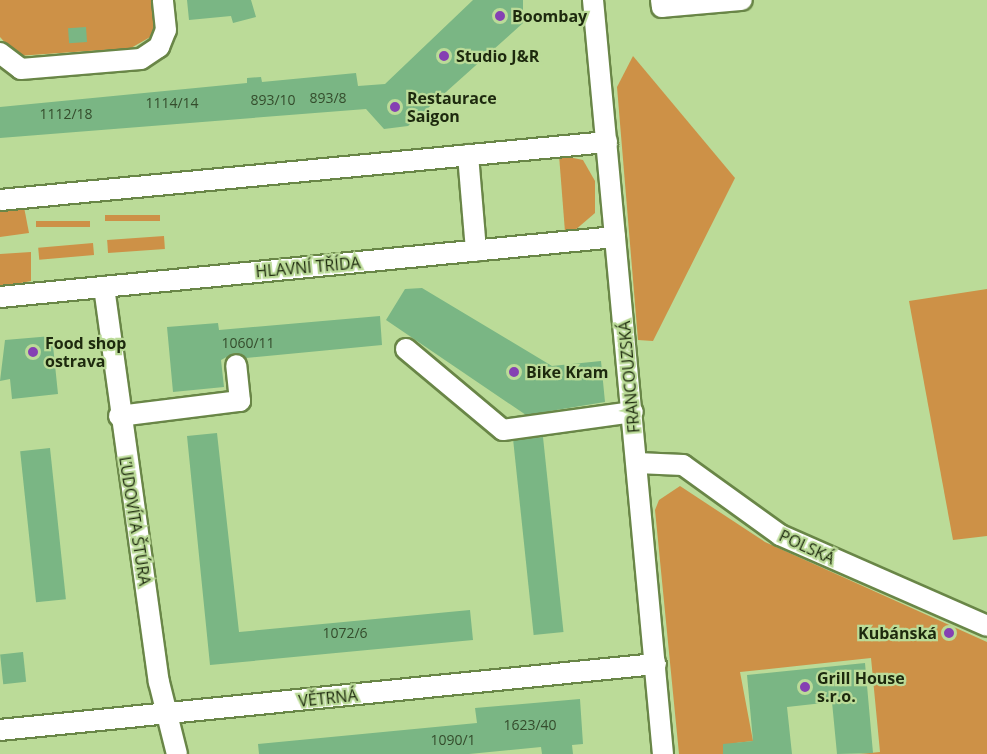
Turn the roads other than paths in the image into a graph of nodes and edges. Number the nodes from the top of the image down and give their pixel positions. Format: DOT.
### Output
graph roads {
  1 [pos="163,0"];
  2 [pos="593,0"];
  3 [pos="661,0"];
  4 [pos="742,0"];
  5 [pos="0,52"];
  6 [pos="607,141"];
  7 [pos="468,155"];
  8 [pos="0,200"];
  9 [pos="615,237"];
  10 [pos="476,251"];
  11 [pos="104,287"];
  12 [pos="0,297"];
  13 [pos="406,349"];
  14 [pos="236,365"];
  15 [pos="633,412"];
  16 [pos="119,416"];
  17 [pos="637,463"];
  18 [pos="987,626"];
  19 [pos="656,664"];
  20 [pos="165,714"];
  21 [pos="0,730"];
  22 [pos="177,754"];
  23 [pos="663,754"];
  1 -- 5 [label="street"];
  2 -- 6 [label="street, FRANCOUZSKÁ"];
  3 -- 4 [label="street"];
  6 -- 7 [label="street"];
  6 -- 9 [label="street, FRANCOUZSKÁ"];
  7 -- 8 [label="street"];
  7 -- 10 [label="street"];
  9 -- 10 [label="street, HLAVNÍ TŘÍDA"];
  9 -- 15 [label="street, FRANCOUZSKÁ"];
  10 -- 11 [label="street, HLAVNÍ TŘÍDA"];
  11 -- 12 [label="street, HLAVNÍ TŘÍDA"];
  11 -- 16 [label="street, ĽUDOVÍTA ŠTÚRA"];
  13 -- 15 [label="street"];
  14 -- 16 [label="street"];
  15 -- 17 [label="street, FRANCOUZSKÁ"];
  16 -- 20 [label="street, ĽUDOVÍTA ŠTÚRA"];
  17 -- 18 [label="street, POLSKÁ"];
  17 -- 19 [label="street, FRANCOUZSKÁ"];
  19 -- 20 [label="street, VĚTRNÁ"];
  19 -- 23 [label="street, FRANCOUZSKÁ"];
  20 -- 21 [label="street, VĚTRNÁ"];
  20 -- 22 [label="street, ĽUDOVÍTA ŠTÚRA"];
}
